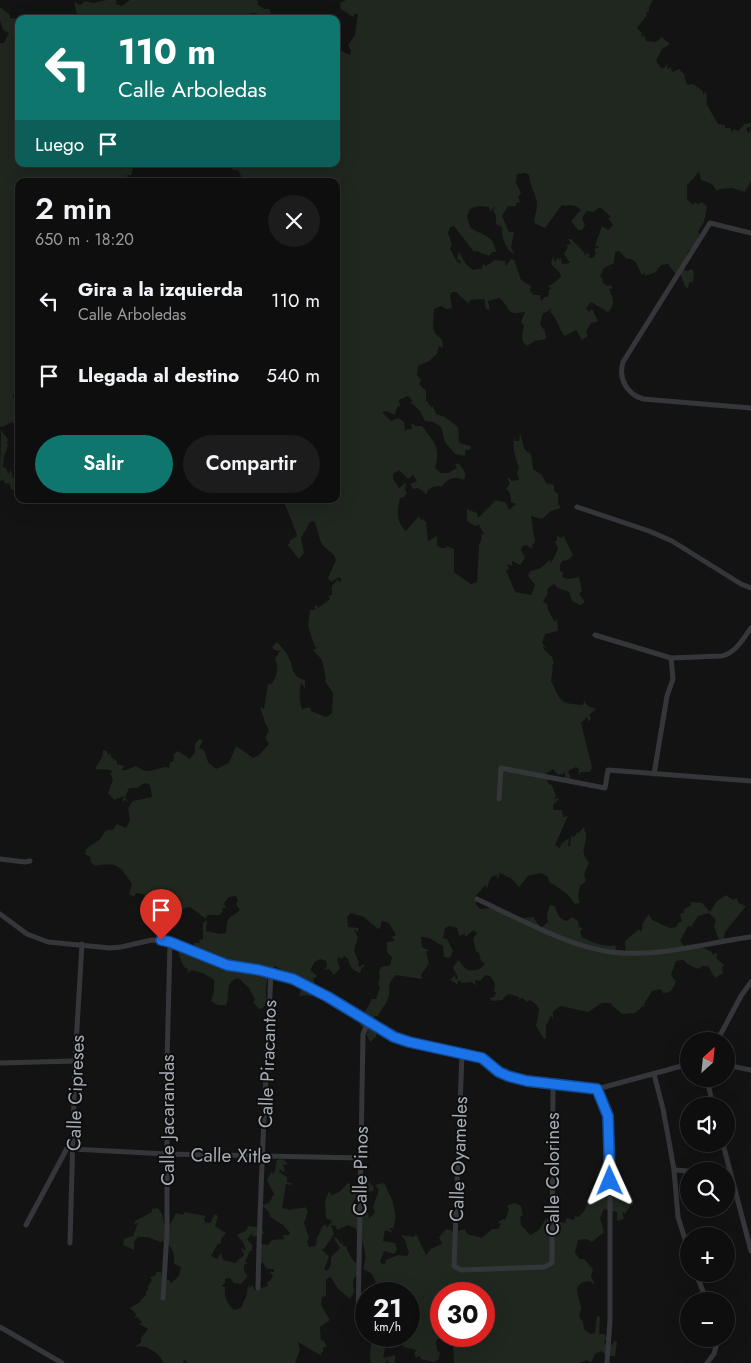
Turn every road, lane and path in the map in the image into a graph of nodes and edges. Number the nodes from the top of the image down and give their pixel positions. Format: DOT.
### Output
graph roads {
  1 [pos="751,233"];
  2 [pos="751,408"];
  3 [pos="577,507"];
  4 [pos="751,588"];
  5 [pos="751,628"];
  6 [pos="595,635"];
  7 [pos="671,658"];
  8 [pos="654,774"];
  9 [pos="751,781"];
  10 [pos="499,799"];
  11 [pos="0,859"];
  12 [pos="30,861"];
  13 [pos="477,899"];
  14 [pos="0,914"];
  15 [pos="751,937"];
  16 [pos="170,942"];
  17 [pos="82,944"];
  18 [pos="271,973"];
  19 [pos="751,982"];
  20 [pos="368,1022"];
  21 [pos="722,1032"];
  22 [pos="462,1053"];
  23 [pos="75,1061"];
  24 [pos="0,1063"];
  25 [pos="680,1067"];
  26 [pos="735,1067"];
  27 [pos="751,1070"];
  28 [pos="654,1074"];
  29 [pos="552,1084"];
  30 [pos="597,1089"];
  31 [pos="74,1136"];
  32 [pos="72,1149"];
  33 [pos="725,1152"];
  34 [pos="167,1154"];
  35 [pos="263,1155"];
  36 [pos="360,1158"];
  37 [pos="674,1170"];
  38 [pos="680,1171"];
  39 [pos="26,1225"];
  40 [pos="681,1227"];
  41 [pos="70,1243"];
  42 [pos="751,1251"];
  43 [pos="552,1263"];
  44 [pos="358,1282"];
  45 [pos="258,1288"];
  46 [pos="163,1298"];
  47 [pos="0,1327"];
  48 [pos="716,1347"];
  49 [pos="62,1363"];
  50 [pos="607,1363"];
  51 [pos="707,1363"];
  1 -- 2 [label="street"];
  3 -- 4 [label="street"];
  5 -- 7 [label="street"];
  6 -- 7 [label="street"];
  7 -- 8 [label="street"];
  8 -- 9 [label="street"];
  8 -- 10 [label="street"];
  11 -- 12 [label="street"];
  13 -- 15 [label="street"];
  14 -- 17 [label="street"];
  16 -- 17 [label="street"];
  16 -- 18 [label="street"];
  16 -- 34 [label="street, Calle Jacarandas"];
  17 -- 23 [label="street, Calle Cipreses"];
  18 -- 20 [label="street"];
  18 -- 35 [label="street, Calle Piracantos"];
  19 -- 21 [label="street"];
  20 -- 22 [label="street"];
  20 -- 36 [label="street, Calle Pinos"];
  22 -- 29 [label="street"];
  22 -- 43 [label="street, Calle Oyameles"];
  23 -- 24 [label="street"];
  23 -- 31 [label="street, Calle Cipreses"];
  25 -- 28 [label="street"];
  26 -- 27 [label="street"];
  28 -- 30 [label="street"];
  28 -- 37 [label="street"];
  29 -- 30 [label="street"];
  29 -- 43 [label="street, Calle Colorines"];
  30 -- 50 [label="street"];
  31 -- 32 [label="street, Calle Cipreses"];
  31 -- 39 [label="street"];
  32 -- 34 [label="street, Calle Xitle"];
  32 -- 41 [label="street, Calle Cipreses"];
  33 -- 42 [label="street"];
  34 -- 35 [label="street, Calle Xitle"];
  34 -- 46 [label="street, Calle Jacarandas"];
  35 -- 36 [label="street, Calle Xitle"];
  35 -- 45 [label="street, Calle Piracantos"];
  36 -- 44 [label="street, Calle Pinos"];
  37 -- 38 [label="street"];
  37 -- 40 [label="street"];
  47 -- 49 [label="street"];
  48 -- 51 [label="street"];
}
